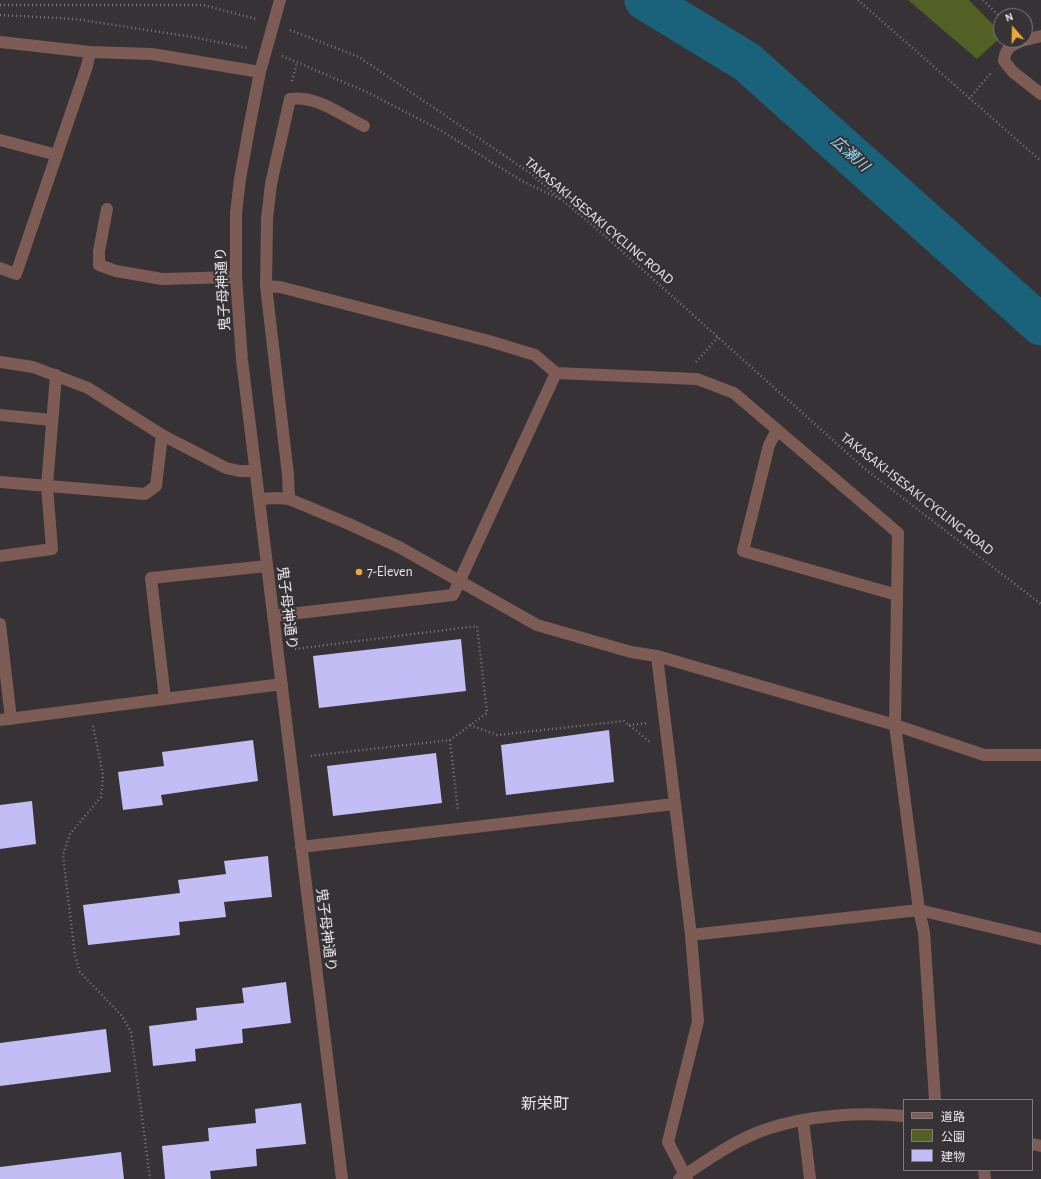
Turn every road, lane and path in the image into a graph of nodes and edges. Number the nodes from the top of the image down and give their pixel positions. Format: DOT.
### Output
graph roads {
  1 [pos="280,0"];
  2 [pos="858,0"];
  3 [pos="983,0"];
  4 [pos="0,5"];
  5 [pos="993,10"];
  6 [pos="0,15"];
  7 [pos="261,21"];
  8 [pos="283,28"];
  9 [pos="0,42"];
  10 [pos="1008,48"];
  11 [pos="253,49"];
  12 [pos="90,52"];
  13 [pos="282,56"];
  14 [pos="297,62"];
  15 [pos="993,71"];
  16 [pos="260,72"];
  17 [pos="291,84"];
  18 [pos="1041,94"];
  19 [pos="969,99"];
  20 [pos="364,126"];
  21 [pos="0,140"];
  22 [pos="57,155"];
  23 [pos="1041,161"];
  24 [pos="564,201"];
  25 [pos="107,209"];
  26 [pos="0,268"];
  27 [pos="236,277"];
  28 [pos="266,286"];
  29 [pos="718,337"];
  30 [pos="0,362"];
  31 [pos="556,373"];
  32 [pos="56,375"];
  33 [pos="681,378"];
  34 [pos="0,415"];
  35 [pos="52,420"];
  36 [pos="777,430"];
  37 [pos="162,436"];
  38 [pos="256,471"];
  39 [pos="0,482"];
  40 [pos="47,486"];
  41 [pos="259,499"];
  42 [pos="288,500"];
  43 [pos="0,556"];
  44 [pos="267,566"];
  45 [pos="460,580"];
  46 [pos="898,595"];
  47 [pos="1041,604"];
  48 [pos="273,616"];
  49 [pos="0,624"];
  50 [pos="295,649"];
  51 [pos="657,656"];
  52 [pos="282,684"];
  53 [pos="165,699"];
  54 [pos="90,708"];
  55 [pos="5,720"];
  56 [pos="470,725"];
  57 [pos="895,725"];
  58 [pos="450,740"];
  59 [pos="667,749"];
  60 [pos="1041,755"];
  61 [pos="310,756"];
  62 [pos="674,804"];
  63 [pos="460,828"];
  64 [pos="301,847"];
  65 [pos="919,910"];
  66 [pos="691,935"];
  67 [pos="1041,939"];
  68 [pos="935,1099"];
  69 [pos="903,1116"];
  70 [pos="803,1120"];
  71 [pos="684,1178"];
  72 [pos="150,1179"];
  73 [pos="342,1179"];
  74 [pos="810,1179"];
  1 -- 16 [label="street, 鬼子母神通り"];
  2 -- 19 [label="path"];
  3 -- 5 [label="path"];
  4 -- 7 [label="path"];
  6 -- 11 [label="path"];
  8 -- 24 [label="path, TAKASAKI-ISESAKI CYCLING ROAD"];
  9 -- 12 [label="street"];
  10 -- 18 [label="street"];
  12 -- 16 [label="street"];
  12 -- 22 [label="street"];
  13 -- 14 [label="path"];
  14 -- 17 [label="path"];
  14 -- 24 [label="path"];
  15 -- 19 [label="path"];
  16 -- 27 [label="street, 鬼子母神通り"];
  19 -- 23 [label="path"];
  20 -- 28 [label="street"];
  21 -- 22 [label="street"];
  22 -- 26 [label="street"];
  24 -- 29 [label="path, TAKASAKI-ISESAKI CYCLING ROAD"];
  25 -- 27 [label="street"];
  27 -- 38 [label="street, 鬼子母神通り"];
  28 -- 31 [label="street"];
  28 -- 42 [label="street"];
  29 -- 33 [label="path"];
  29 -- 47 [label="path, TAKASAKI-ISESAKI CYCLING ROAD"];
  30 -- 32 [label="street"];
  31 -- 33 [label="street"];
  31 -- 45 [label="street"];
  32 -- 35 [label="street"];
  32 -- 37 [label="street"];
  33 -- 36 [label="street"];
  34 -- 35 [label="street"];
  35 -- 40 [label="street"];
  36 -- 46 [label="street"];
  36 -- 46 [label="street"];
  37 -- 38 [label="street"];
  37 -- 40 [label="street"];
  38 -- 41 [label="street, 鬼子母神通り"];
  39 -- 40 [label="street"];
  40 -- 43 [label="street"];
  41 -- 42 [label="street"];
  41 -- 44 [label="street, 鬼子母神通り"];
  42 -- 45 [label="street"];
  44 -- 48 [label="street, 鬼子母神通り"];
  44 -- 53 [label="street"];
  45 -- 48 [label="street"];
  45 -- 51 [label="street"];
  46 -- 57 [label="street"];
  48 -- 52 [label="street, 鬼子母神通り"];
  49 -- 55 [label="street"];
  50 -- 56 [label="path"];
  51 -- 57 [label="street"];
  51 -- 59 [label="street"];
  52 -- 53 [label="street"];
  52 -- 64 [label="street, 鬼子母神通り"];
  53 -- 54 [label="street"];
  54 -- 55 [label="street"];
  54 -- 72 [label="path"];
  56 -- 58 [label="path"];
  56 -- 59 [label="path"];
  57 -- 60 [label="street"];
  57 -- 65 [label="street"];
  58 -- 61 [label="path"];
  58 -- 63 [label="path"];
  59 -- 62 [label="street"];
  62 -- 63 [label="street"];
  62 -- 66 [label="street"];
  63 -- 64 [label="street"];
  64 -- 73 [label="street, 鬼子母神通り"];
  65 -- 66 [label="street"];
  65 -- 67 [label="street"];
  65 -- 68 [label="street"];
  66 -- 71 [label="street"];
  69 -- 70 [label="street"];
  70 -- 71 [label="street"];
  70 -- 74 [label="street"];
}
